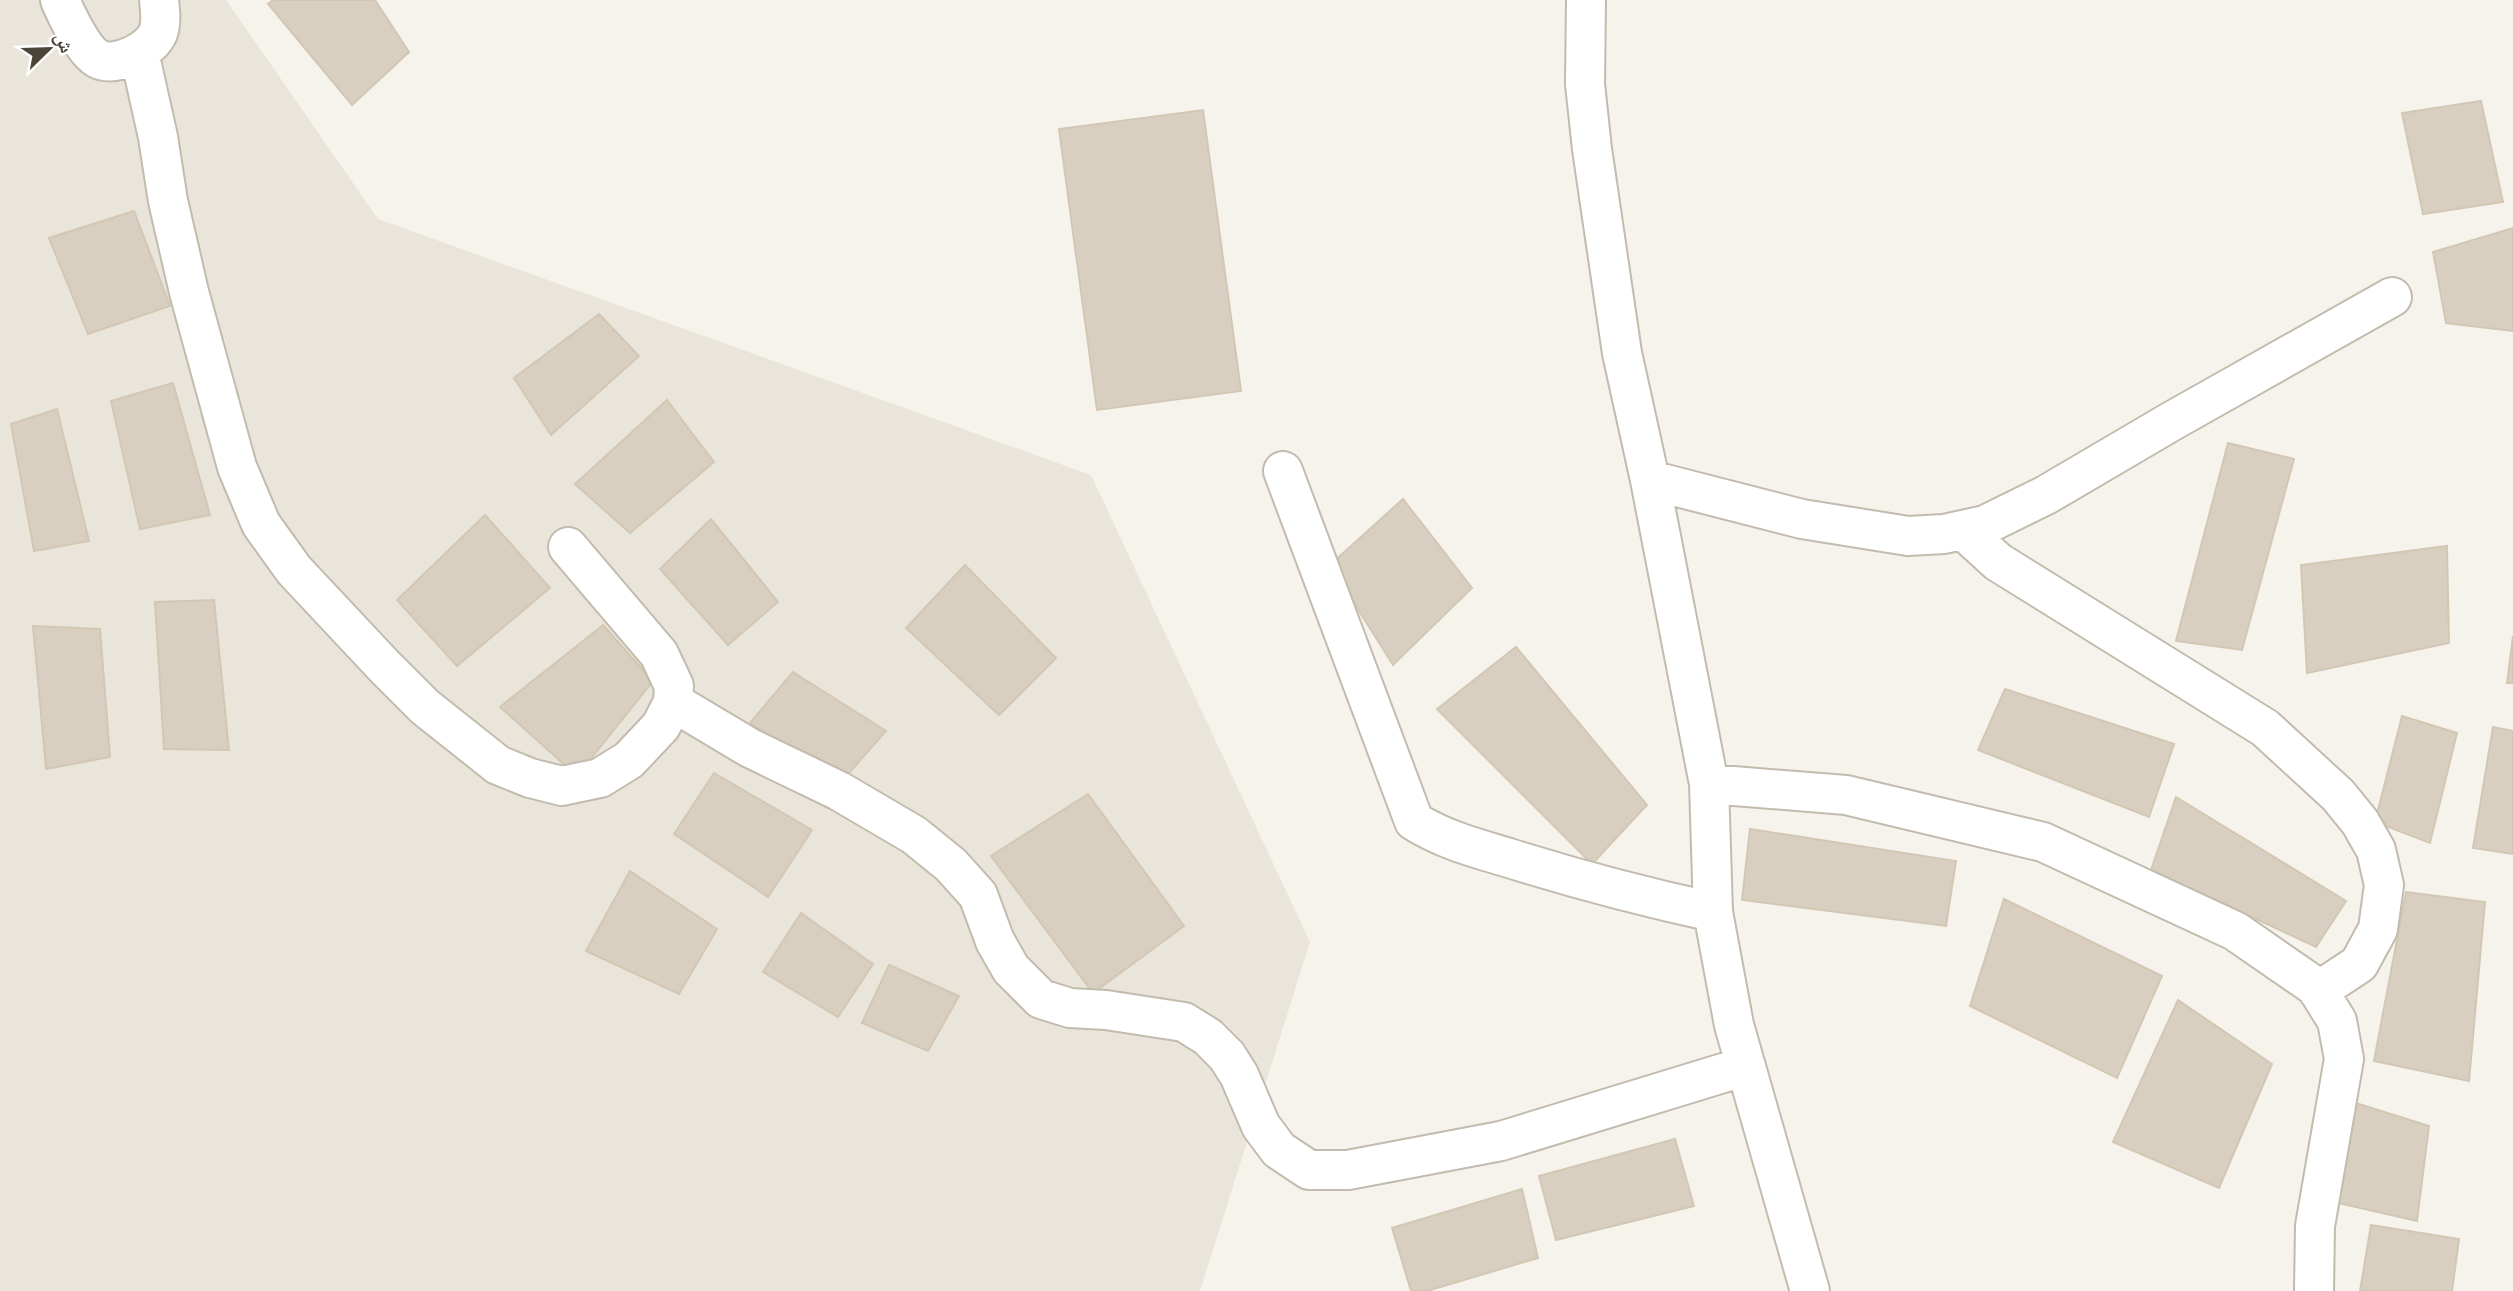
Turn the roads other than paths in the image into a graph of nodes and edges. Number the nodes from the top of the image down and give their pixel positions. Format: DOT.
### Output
graph roads {
  1 [pos="60,0"];
  2 [pos="159,0"];
  3 [pos="1586,0"];
  4 [pos="139,52"];
  5 [pos="2392,297"];
  6 [pos="1283,471"];
  7 [pos="1650,480"];
  8 [pos="1963,530"];
  9 [pos="568,547"];
  10 [pos="673,702"];
  11 [pos="1709,784"];
  12 [pos="1713,912"];
  13 [pos="2318,991"];
  14 [pos="1746,1066"];
  15 [pos="1810,1291"];
  16 [pos="2315,1291"];
  1 -- 4 [label="street"];
  2 -- 4 [label="street"];
  3 -- 7 [label="street"];
  4 -- 10 [label="street"];
  5 -- 8 [label="street"];
  6 -- 12 [label="street"];
  7 -- 8 [label="street"];
  7 -- 11 [label="street"];
  8 -- 13 [label="street"];
  9 -- 10 [label="street"];
  10 -- 14 [label="street"];
  11 -- 12 [label="street"];
  11 -- 13 [label="street"];
  12 -- 14 [label="street"];
  13 -- 16 [label="street"];
  14 -- 15 [label="street"];
}
